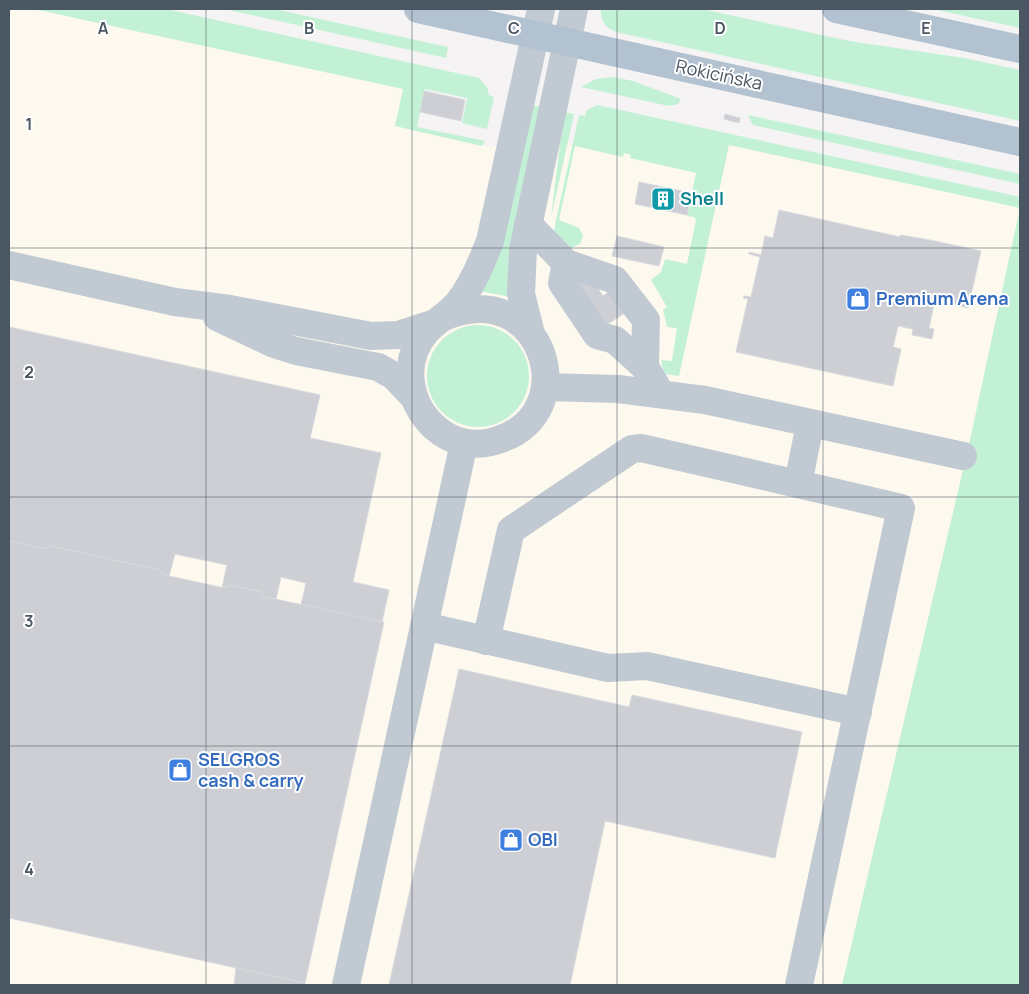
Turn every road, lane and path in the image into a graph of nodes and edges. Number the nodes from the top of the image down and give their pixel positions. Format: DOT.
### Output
graph roads {
  1 [pos="418,9"];
  2 [pos="541,9"];
  3 [pos="574,9"];
  4 [pos="836,9"];
  5 [pos="536,35"];
  6 [pos="567,42"];
  7 [pos="1020,49"];
  8 [pos="1020,142"];
  9 [pos="528,224"];
  10 [pos="566,263"];
  11 [pos="9,265"];
  12 [pos="175,302"];
  13 [pos="440,320"];
  14 [pos="531,334"];
  15 [pos="645,367"];
  16 [pos="545,387"];
  17 [pos="660,394"];
  18 [pos="413,396"];
  19 [pos="810,424"];
  20 [pos="464,443"];
  21 [pos="963,456"];
  22 [pos="798,484"];
  23 [pos="424,626"];
  24 [pos="486,640"];
  25 [pos="858,712"];
  26 [pos="346,985"];
  27 [pos="799,985"];
  1 -- 5 [label="main road, Rokicińska"];
  2 -- 5 [label="street"];
  3 -- 6 [label="street"];
  4 -- 7 [label="main road"];
  5 -- 6 [label="main road, Rokicińska"];
  5 -- 13 [label="street"];
  6 -- 8 [label="main road, Rokicińska"];
  6 -- 9 [label="street"];
  9 -- 10 [label="street"];
  9 -- 14 [label="street"];
  10 -- 15 [label="street"];
  10 -- 15 [label="street"];
  11 -- 12 [label="street"];
  12 -- 13 [label="street"];
  12 -- 18 [label="street"];
  13 -- 14 [label="street"];
  13 -- 18 [label="street"];
  14 -- 16 [label="street"];
  15 -- 17 [label="street"];
  16 -- 17 [label="street"];
  16 -- 20 [label="street"];
  17 -- 19 [label="street"];
  18 -- 20 [label="street"];
  19 -- 21 [label="street"];
  19 -- 22 [label="street"];
  20 -- 23 [label="street"];
  22 -- 24 [label="street"];
  22 -- 25 [label="street"];
  23 -- 24 [label="street"];
  23 -- 26 [label="street"];
  24 -- 25 [label="street"];
  25 -- 27 [label="street"];
}
